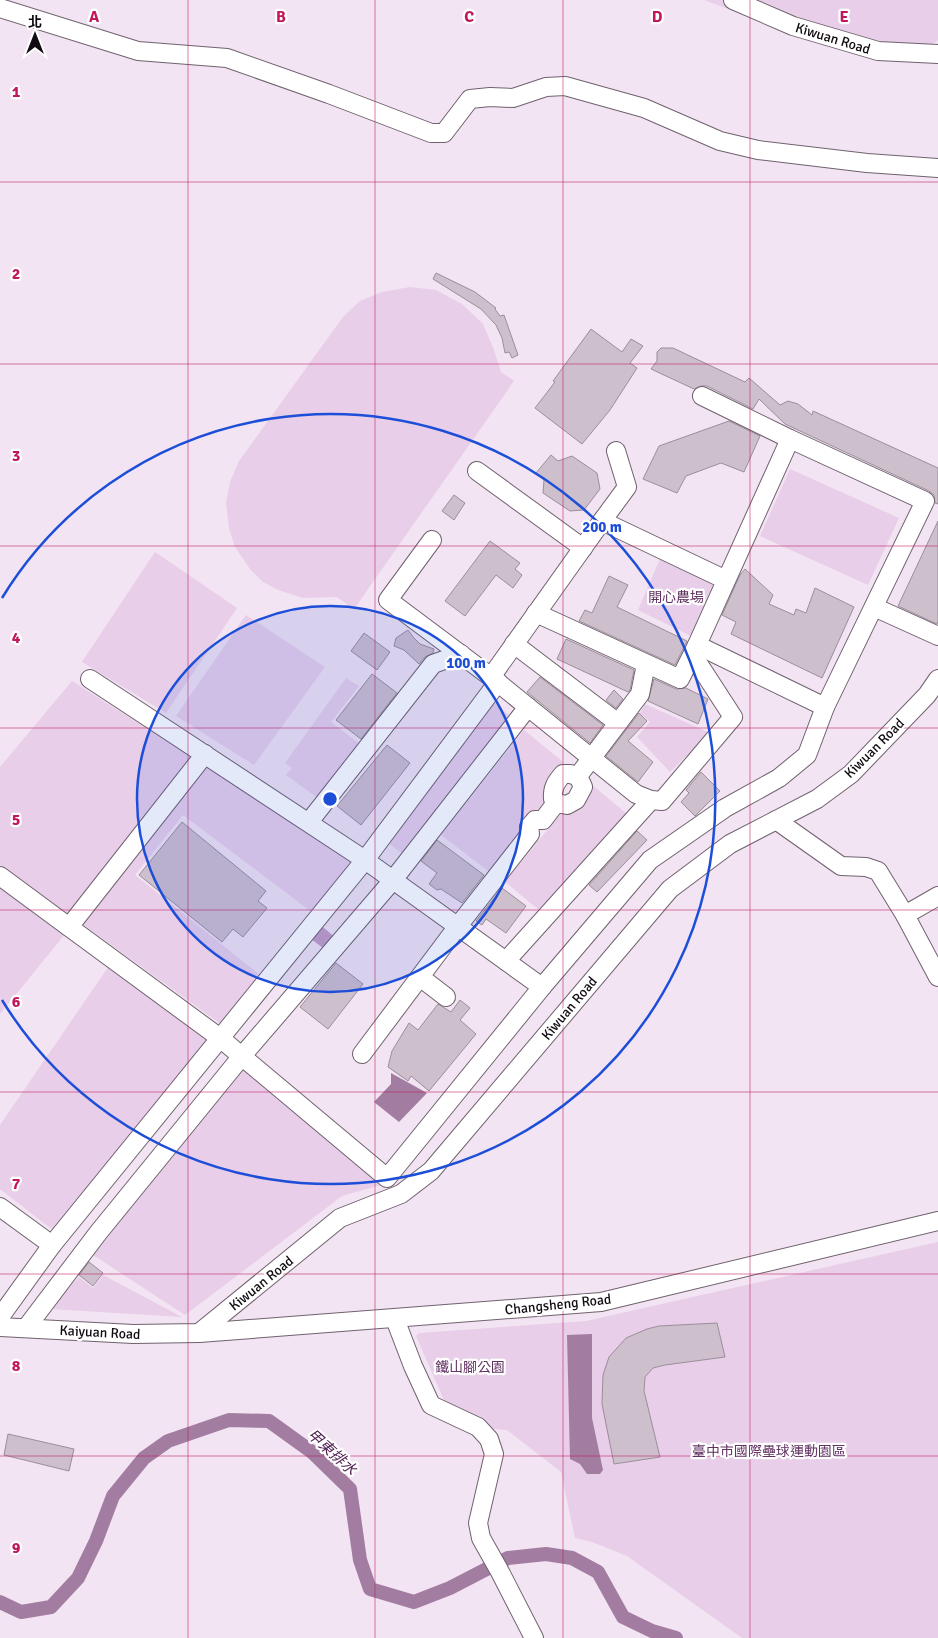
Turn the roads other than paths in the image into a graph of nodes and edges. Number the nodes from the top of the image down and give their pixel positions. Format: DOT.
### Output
graph roads {
  1 [pos="733,0"];
  2 [pos="0,8"];
  3 [pos="938,54"];
  4 [pos="938,168"];
  5 [pos="702,396"];
  6 [pos="790,439"];
  7 [pos="616,451"];
  8 [pos="478,471"];
  9 [pos="932,504"];
  10 [pos="602,521"];
  11 [pos="432,540"];
  12 [pos="583,548"];
  13 [pos="726,580"];
  14 [pos="874,607"];
  15 [pos="536,614"];
  16 [pos="938,636"];
  17 [pos="514,644"];
  18 [pos="697,646"];
  19 [pos="461,654"];
  20 [pos="646,664"];
  21 [pos="90,679"];
  22 [pos="494,679"];
  23 [pos="938,679"];
  24 [pos="528,707"];
  25 [pos="825,707"];
  26 [pos="618,722"];
  27 [pos="205,754"];
  28 [pos="591,758"];
  29 [pos="651,800"];
  30 [pos="776,820"];
  31 [pos="308,822"];
  32 [pos="365,860"];
  33 [pos="0,876"];
  34 [pos="393,880"];
  35 [pos="938,896"];
  36 [pos="905,915"];
  37 [pos="458,926"];
  38 [pos="69,927"];
  39 [pos="506,961"];
  40 [pos="420,977"];
  41 [pos="938,977"];
  42 [pos="542,987"];
  43 [pos="446,997"];
  44 [pos="220,1038"];
  45 [pos="362,1054"];
  46 [pos="242,1056"];
  47 [pos="0,1207"];
  48 [pos="938,1221"];
  49 [pos="52,1245"];
  50 [pos="0,1317"];
  51 [pos="395,1319"];
  52 [pos="0,1327"];
  53 [pos="26,1328"];
  54 [pos="199,1333"];
  55 [pos="534,1638"];
  1 -- 3 [label="street, Kiwuan Road"];
  2 -- 4 [label="street"];
  5 -- 6 [label="street"];
  6 -- 9 [label="street"];
  6 -- 13 [label="street"];
  7 -- 10 [label="street"];
  8 -- 12 [label="street"];
  9 -- 14 [label="street"];
  10 -- 12 [label="street"];
  10 -- 13 [label="street"];
  11 -- 19 [label="street"];
  12 -- 15 [label="street"];
  13 -- 18 [label="street"];
  14 -- 16 [label="street"];
  14 -- 25 [label="street"];
  15 -- 17 [label="street"];
  15 -- 20 [label="street"];
  17 -- 22 [label="street"];
  17 -- 26 [label="street"];
  18 -- 20 [label="street"];
  18 -- 25 [label="street"];
  18 -- 29 [label="street"];
  19 -- 22 [label="street"];
  19 -- 31 [label="street"];
  20 -- 26 [label="street"];
  21 -- 27 [label="street"];
  22 -- 24 [label="street"];
  22 -- 32 [label="street"];
  23 -- 30 [label="street, Kiwuan Road"];
  24 -- 28 [label="street"];
  24 -- 34 [label="street"];
  25 -- 42 [label="street"];
  26 -- 28 [label="street"];
  27 -- 31 [label="street"];
  27 -- 38 [label="street"];
  28 -- 29 [label="street"];
  28 -- 37 [label="street"];
  29 -- 39 [label="street"];
  30 -- 36 [label="street"];
  30 -- 54 [label="street, Kiwuan Road"];
  31 -- 32 [label="street"];
  32 -- 34 [label="street"];
  32 -- 44 [label="street"];
  33 -- 38 [label="street"];
  34 -- 37 [label="street"];
  34 -- 46 [label="street"];
  35 -- 36 [label="street"];
  36 -- 41 [label="street"];
  37 -- 39 [label="street"];
  37 -- 40 [label="street"];
  38 -- 44 [label="street"];
  39 -- 42 [label="street"];
  40 -- 43 [label="street"];
  40 -- 45 [label="street"];
  42 -- 46 [label="street"];
  44 -- 46 [label="street"];
  44 -- 49 [label="street"];
  46 -- 53 [label="street"];
  47 -- 49 [label="street"];
  48 -- 51 [label="street, Changsheng Road"];
  49 -- 50 [label="street"];
  51 -- 54 [label="street, Changsheng Road"];
  51 -- 55 [label="street"];
  52 -- 53 [label="street, Kaiyuan Road"];
  53 -- 54 [label="street, Kaiyuan Road"];
}
